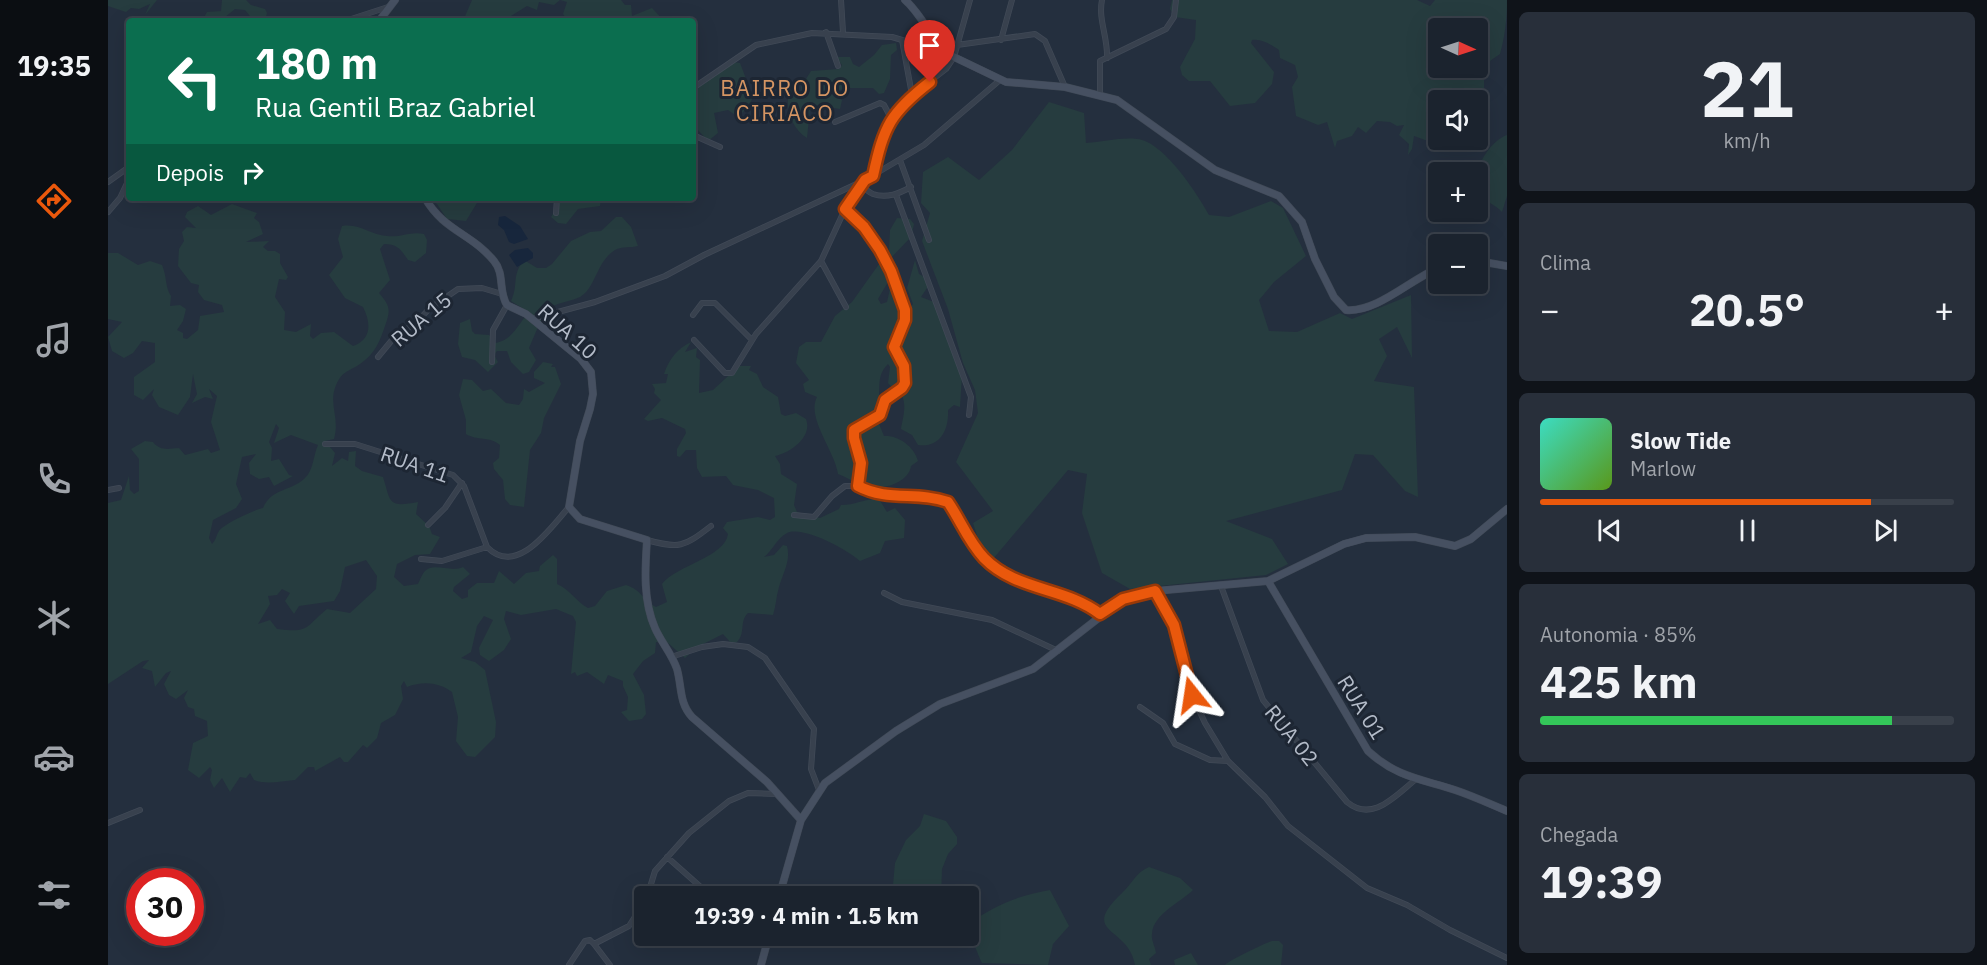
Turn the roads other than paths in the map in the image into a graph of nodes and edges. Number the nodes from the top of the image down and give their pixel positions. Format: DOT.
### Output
graph roads {
  1 [pos="841,0"];
  2 [pos="905,0"];
  3 [pos="970,0"];
  4 [pos="1012,0"];
  5 [pos="1102,0"];
  6 [pos="1176,0"];
  7 [pos="391,3"];
  8 [pos="353,18"];
  9 [pos="381,18"];
  10 [pos="826,32"];
  11 [pos="843,32"];
  12 [pos="902,40"];
  13 [pos="1001,40"];
  14 [pos="957,45"];
  15 [pos="946,53"];
  16 [pos="954,57"];
  17 [pos="1107,58"];
  18 [pos="838,66"];
  19 [pos="1000,80"];
  20 [pos="696,86"];
  21 [pos="1065,87"];
  22 [pos="1100,94"];
  23 [pos="912,95"];
  24 [pos="891,118"];
  25 [pos="836,122"];
  26 [pos="696,136"];
  27 [pos="720,147"];
  28 [pos="900,160"];
  29 [pos="126,169"];
  30 [pos="873,176"];
  31 [pos="865,180"];
  32 [pos="108,182"];
  33 [pos="126,185"];
  34 [pos="911,186"];
  35 [pos="860,187"];
  36 [pos="896,195"];
  37 [pos="427,201"];
  38 [pos="557,201"];
  39 [pos="845,209"];
  40 [pos="108,212"];
  41 [pos="556,213"];
  42 [pos="929,240"];
  43 [pos="820,261"];
  44 [pos="1488,263"];
  45 [pos="1507,266"];
  46 [pos="1428,273"];
  47 [pos="502,294"];
  48 [pos="507,305"];
  49 [pos="846,307"];
  50 [pos="693,315"];
  51 [pos="532,320"];
  52 [pos="694,340"];
  53 [pos="752,340"];
  54 [pos="378,357"];
  55 [pos="492,362"];
  56 [pos="969,415"];
  57 [pos="325,444"];
  58 [pos="462,483"];
  59 [pos="858,486"];
  60 [pos="119,488"];
  61 [pos="108,490"];
  62 [pos="569,507"];
  63 [pos="1507,509"];
  64 [pos="794,515"];
  65 [pos="428,525"];
  66 [pos="711,526"];
  67 [pos="646,540"];
  68 [pos="487,547"];
  69 [pos="421,559"];
  70 [pos="1268,580"];
  71 [pos="1221,586"];
  72 [pos="1155,591"];
  73 [pos="884,593"];
  74 [pos="1100,614"];
  75 [pos="1058,651"];
  76 [pos="671,657"];
  77 [pos="1140,707"];
  78 [pos="1228,761"];
  79 [pos="1415,780"];
  80 [pos="819,790"];
  81 [pos="778,794"];
  82 [pos="140,810"];
  83 [pos="1507,811"];
  84 [pos="801,820"];
  85 [pos="108,824"];
  86 [pos="667,857"];
  87 [pos="650,886"];
  88 [pos="700,886"];
  89 [pos="782,886"];
  90 [pos="634,918"];
  91 [pos="594,944"];
  92 [pos="767,946"];
  93 [pos="605,958"];
  94 [pos="1507,958"];
  95 [pos="569,965"];
  96 [pos="601,965"];
  97 [pos="610,965"];
  98 [pos="761,965"];
  1 -- 11 [label="street"];
  2 -- 15 [label="street"];
  3 -- 14 [label="street"];
  4 -- 13 [label="street"];
  5 -- 17 [label="street"];
  6 -- 17 [label="street"];
  7 -- 8 [label="street"];
  7 -- 9 [label="street"];
  10 -- 11 [label="street"];
  10 -- 18 [label="street"];
  10 -- 20 [label="street"];
  11 -- 12 [label="street"];
  12 -- 15 [label="street"];
  12 -- 23 [label="street"];
  13 -- 14 [label="street"];
  13 -- 21 [label="street"];
  14 -- 16 [label="street"];
  15 -- 16 [label="street"];
  16 -- 19 [label="street"];
  16 -- 23 [label="street"];
  17 -- 22 [label="street"];
  19 -- 21 [label="street"];
  19 -- 28 [label="street"];
  21 -- 22 [label="street"];
  22 -- 46 [label="street"];
  23 -- 24 [label="street"];
  24 -- 25 [label="street"];
  24 -- 30 [label="street"];
  26 -- 27 [label="street"];
  28 -- 30 [label="street"];
  28 -- 34 [label="street"];
  29 -- 32 [label="street"];
  30 -- 31 [label="street"];
  31 -- 35 [label="street"];
  31 -- 51 [label="street"];
  33 -- 40 [label="street"];
  34 -- 36 [label="street"];
  34 -- 42 [label="street"];
  35 -- 36 [label="street"];
  35 -- 39 [label="street"];
  36 -- 56 [label="street"];
  37 -- 47 [label="street, RUA 10"];
  38 -- 41 [label="street"];
  39 -- 43 [label="street"];
  39 -- 59 [label="street"];
  43 -- 49 [label="street"];
  43 -- 53 [label="street"];
  44 -- 45 [label="street"];
  47 -- 48 [label="street, RUA 10"];
  47 -- 54 [label="street, RUA 15"];
  48 -- 51 [label="street, RUA 10"];
  48 -- 55 [label="street"];
  50 -- 53 [label="street"];
  51 -- 62 [label="street, RUA 10"];
  52 -- 53 [label="street"];
  57 -- 58 [label="street, RUA 11"];
  58 -- 65 [label="street"];
  58 -- 68 [label="street, RUA 11"];
  59 -- 64 [label="street"];
  59 -- 74 [label="street"];
  60 -- 61 [label="street"];
  62 -- 67 [label="street"];
  62 -- 68 [label="street, RUA 11"];
  63 -- 70 [label="street"];
  66 -- 67 [label="street"];
  67 -- 76 [label="street"];
  68 -- 69 [label="street"];
  70 -- 71 [label="street"];
  70 -- 79 [label="street, RUA 01"];
  71 -- 72 [label="street"];
  71 -- 79 [label="street, RUA 02"];
  72 -- 74 [label="street"];
  72 -- 78 [label="street"];
  73 -- 75 [label="street"];
  74 -- 75 [label="street"];
  75 -- 80 [label="street"];
  76 -- 80 [label="street"];
  76 -- 81 [label="street"];
  77 -- 78 [label="street"];
  78 -- 94 [label="street"];
  79 -- 83 [label="street, RUA 01"];
  80 -- 84 [label="street"];
  81 -- 84 [label="street"];
  81 -- 86 [label="street"];
  82 -- 85 [label="street"];
  84 -- 89 [label="street"];
  86 -- 87 [label="street"];
  86 -- 88 [label="street"];
  90 -- 91 [label="street"];
  91 -- 93 [label="street"];
  91 -- 95 [label="street"];
  92 -- 98 [label="street"];
  93 -- 96 [label="street"];
  93 -- 97 [label="street"];
}
